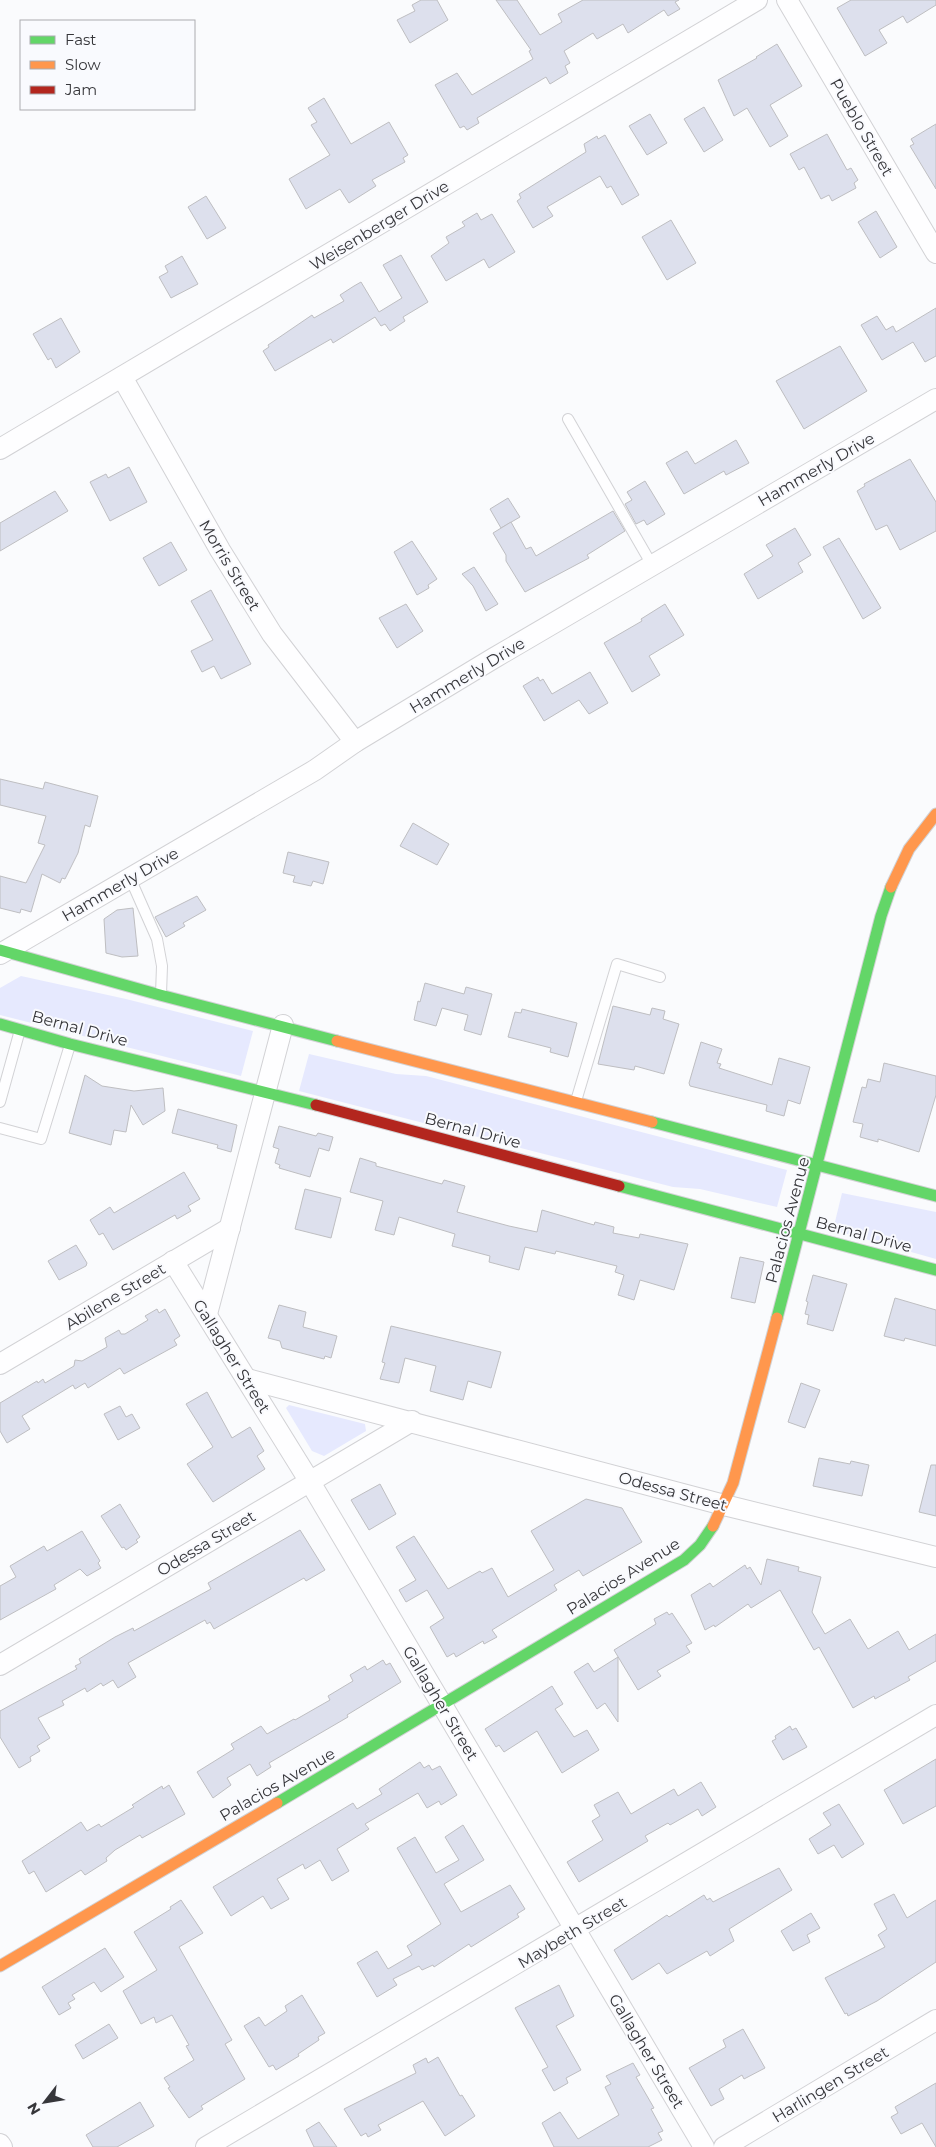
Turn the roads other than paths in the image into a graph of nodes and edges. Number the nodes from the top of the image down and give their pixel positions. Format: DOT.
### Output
graph roads {
  1 [pos="757,0"];
  2 [pos="787,0"];
  3 [pos="936,253"];
  4 [pos="122,377"];
  5 [pos="936,399"];
  6 [pos="568,419"];
  7 [pos="0,449"];
  8 [pos="652,565"];
  9 [pos="355,742"];
  10 [pos="936,814"];
  11 [pos="130,878"];
  12 [pos="2,952"];
  13 [pos="660,977"];
  14 [pos="160,995"];
  15 [pos="0,1024"];
  16 [pos="283,1026"];
  17 [pos="20,1029"];
  18 [pos="70,1044"];
  19 [pos="264,1091"];
  20 [pos="0,1102"];
  21 [pos="576,1102"];
  22 [pos="0,1128"];
  23 [pos="818,1164"];
  24 [pos="936,1196"];
  25 [pos="230,1228"];
  26 [pos="800,1234"];
  27 [pos="173,1261"];
  28 [pos="936,1270"];
  29 [pos="207,1314"];
  30 [pos="0,1364"];
  31 [pos="247,1379"];
  32 [pos="412,1421"];
  33 [pos="310,1482"];
  34 [pos="724,1505"];
  35 [pos="936,1557"];
  36 [pos="0,1665"];
  37 [pos="442,1706"];
  38 [pos="936,1715"];
  39 [pos="574,1931"];
  40 [pos="0,1966"];
  41 [pos="936,2020"];
  42 [pos="206,2147"];
  43 [pos="704,2147"];
  44 [pos="724,2147"];
  1 -- 4 [label="street, Weisenberger Drive"];
  2 -- 3 [label="street, Pueblo Street"];
  4 -- 7 [label="street, Weisenberger Drive"];
  4 -- 9 [label="street, Morris Street"];
  5 -- 8 [label="street, Hammerly Drive"];
  6 -- 8 [label="lane"];
  8 -- 9 [label="street, Hammerly Drive"];
  9 -- 11 [label="street, Hammerly Drive"];
  10 -- 23 [label="street, Palacios Avenue"];
  11 -- 12 [label="street, Hammerly Drive"];
  11 -- 14 [label="lane"];
  12 -- 14 [label="street"];
  13 -- 21 [label="lane"];
  14 -- 16 [label="street"];
  15 -- 17 [label="street, Bernal Drive"];
  16 -- 19 [label="street"];
  16 -- 21 [label="street"];
  17 -- 18 [label="street, Bernal Drive"];
  17 -- 20 [label="lane"];
  18 -- 19 [label="street, Bernal Drive"];
  18 -- 22 [label="lane"];
  19 -- 25 [label="street"];
  19 -- 26 [label="street, Bernal Drive"];
  21 -- 23 [label="street"];
  23 -- 24 [label="street"];
  23 -- 26 [label="street, Palacios Avenue"];
  25 -- 27 [label="street, Abilene Street"];
  25 -- 29 [label="street"];
  26 -- 28 [label="street, Bernal Drive"];
  26 -- 34 [label="street, Palacios Avenue"];
  27 -- 29 [label="street, Gallagher Street"];
  27 -- 30 [label="street, Abilene Street"];
  29 -- 31 [label="street, Gallagher Street"];
  31 -- 32 [label="street, Odessa Street"];
  31 -- 33 [label="street, Gallagher Street"];
  32 -- 33 [label="street, Odessa Street"];
  32 -- 34 [label="street, Odessa Street"];
  33 -- 36 [label="street, Odessa Street"];
  33 -- 37 [label="street, Gallagher Street"];
  34 -- 35 [label="street, Odessa Street"];
  34 -- 37 [label="street, Palacios Avenue"];
  37 -- 39 [label="street, Gallagher Street"];
  37 -- 40 [label="street, Palacios Avenue"];
  38 -- 39 [label="street, Maybeth Street"];
  39 -- 42 [label="street, Maybeth Street"];
  39 -- 43 [label="street, Gallagher Street"];
  41 -- 44 [label="street, Harlingen Street"];
}
